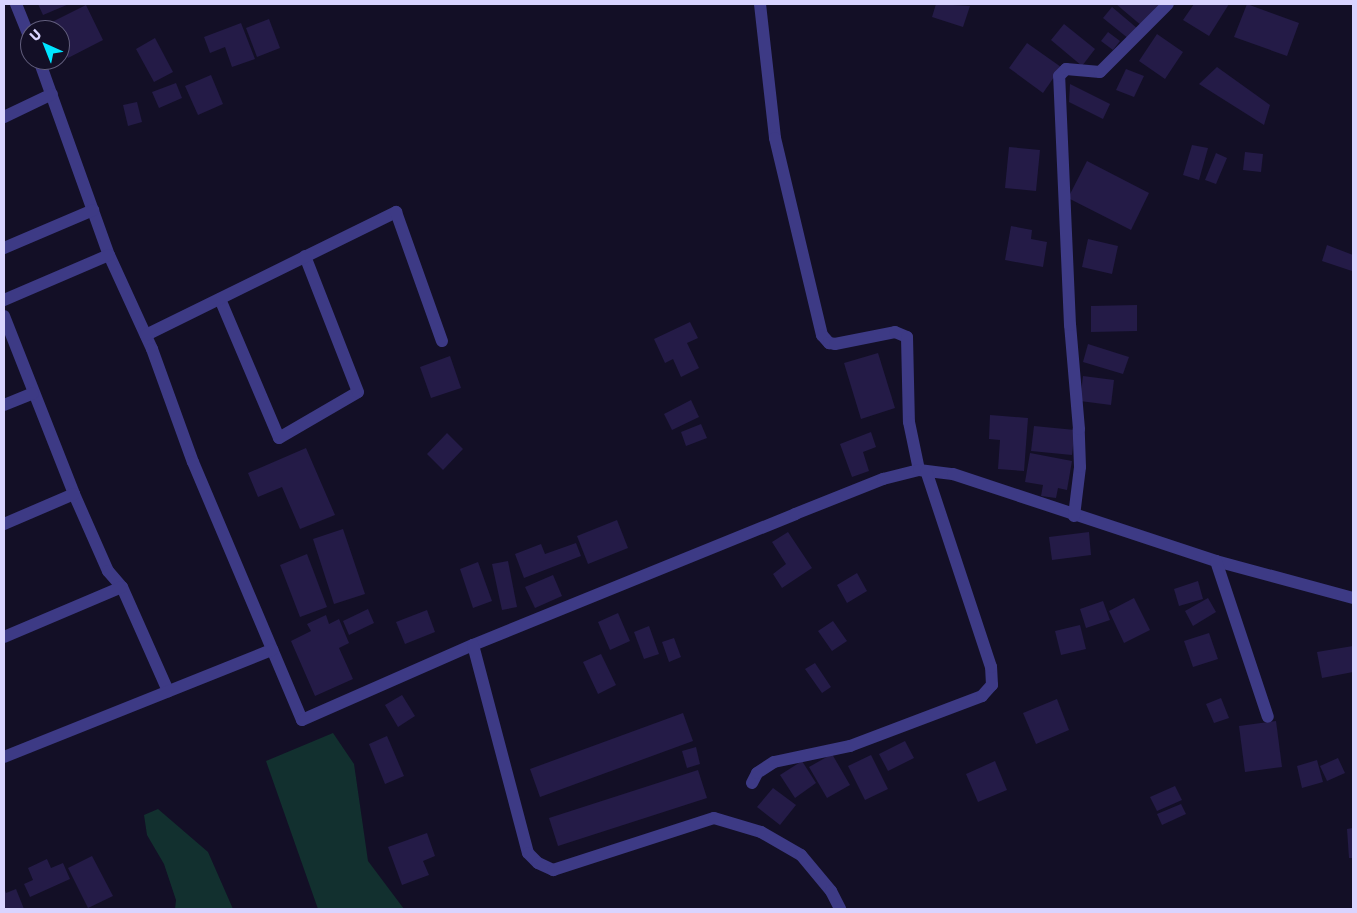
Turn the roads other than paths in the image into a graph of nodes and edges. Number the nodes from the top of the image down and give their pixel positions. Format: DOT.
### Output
graph roads {
  1 [pos="16,4"];
  2 [pos="760,4"];
  3 [pos="1168,4"];
  4 [pos="23,20"];
  5 [pos="42,70"];
  6 [pos="52,94"];
  7 [pos="4,117"];
  8 [pos="93,210"];
  9 [pos="4,248"];
  10 [pos="109,255"];
  11 [pos="305,256"];
  12 [pos="220,299"];
  13 [pos="4,300"];
  14 [pos="4,316"];
  15 [pos="146,335"];
  16 [pos="442,341"];
  17 [pos="33,393"];
  18 [pos="4,405"];
  19 [pos="923,471"];
  20 [pos="74,494"];
  21 [pos="1074,516"];
  22 [pos="4,524"];
  23 [pos="1216,561"];
  24 [pos="122,587"];
  25 [pos="1353,598"];
  26 [pos="4,637"];
  27 [pos="473,645"];
  28 [pos="272,650"];
  29 [pos="168,692"];
  30 [pos="1268,717"];
  31 [pos="4,757"];
  32 [pos="752,782"];
  33 [pos="840,909"];
  1 -- 4 [label="street"];
  2 -- 19 [label="street"];
  3 -- 21 [label="street"];
  5 -- 6 [label="street"];
  6 -- 7 [label="street"];
  6 -- 8 [label="street"];
  8 -- 9 [label="street"];
  8 -- 10 [label="street"];
  10 -- 13 [label="street"];
  10 -- 15 [label="street"];
  11 -- 12 [label="street"];
  11 -- 12 [label="street"];
  11 -- 16 [label="street"];
  12 -- 15 [label="street"];
  14 -- 17 [label="street"];
  15 -- 28 [label="street"];
  17 -- 18 [label="street"];
  17 -- 20 [label="street"];
  19 -- 21 [label="street"];
  19 -- 27 [label="street"];
  19 -- 32 [label="street"];
  20 -- 22 [label="street"];
  20 -- 24 [label="street"];
  21 -- 23 [label="street"];
  23 -- 25 [label="street"];
  23 -- 30 [label="street"];
  24 -- 26 [label="street"];
  24 -- 29 [label="street"];
  27 -- 28 [label="street"];
  27 -- 33 [label="street"];
  28 -- 29 [label="street"];
  29 -- 31 [label="street"];
}
